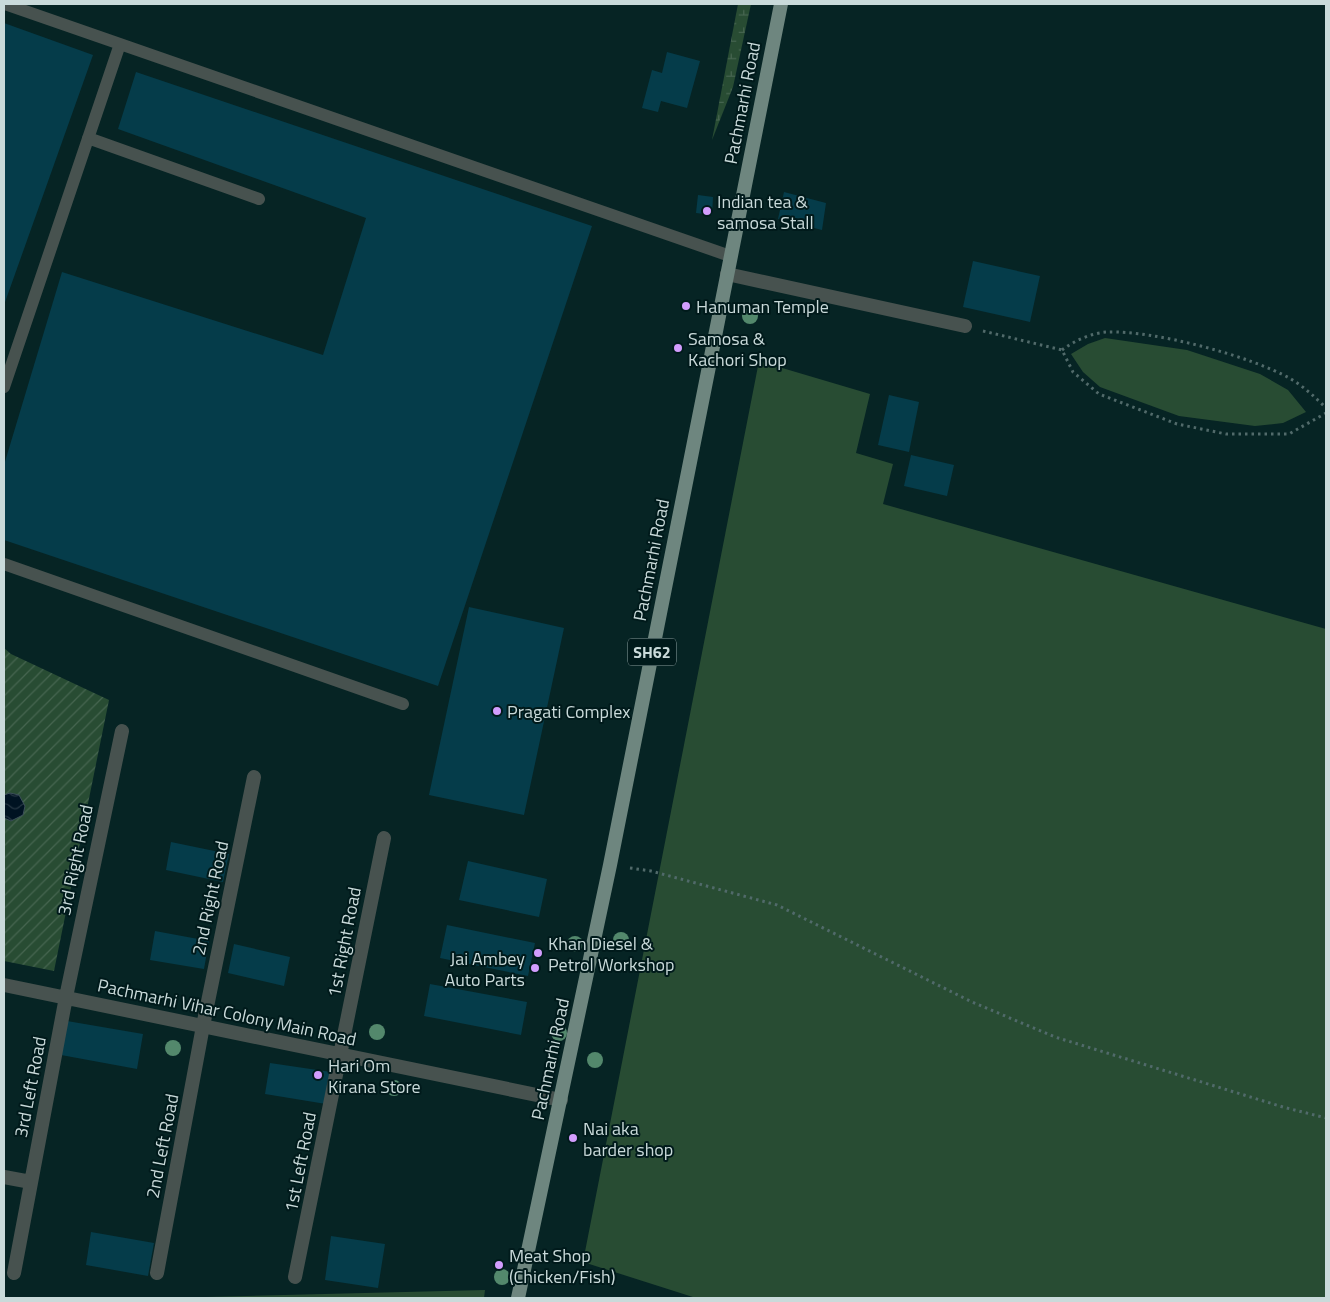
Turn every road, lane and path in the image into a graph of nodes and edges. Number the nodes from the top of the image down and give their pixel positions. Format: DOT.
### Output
graph roads {
  1 [pos="5,4"];
  2 [pos="781,4"];
  3 [pos="120,44"];
  4 [pos="88,138"];
  5 [pos="259,199"];
  6 [pos="730,256"];
  7 [pos="727,274"];
  8 [pos="965,326"];
  9 [pos="1062,350"];
  10 [pos="4,387"];
  11 [pos="1326,408"];
  12 [pos="1326,413"];
  13 [pos="4,564"];
  14 [pos="404,704"];
  15 [pos="122,730"];
  16 [pos="254,777"];
  17 [pos="384,838"];
  18 [pos="610,865"];
  19 [pos="4,985"];
  20 [pos="66,997"];
  21 [pos="203,1026"];
  22 [pos="341,1054"];
  23 [pos="561,1100"];
  24 [pos="1326,1118"];
  25 [pos="4,1177"];
  26 [pos="31,1182"];
  27 [pos="14,1273"];
  28 [pos="157,1273"];
  29 [pos="295,1277"];
  30 [pos="518,1298"];
  1 -- 3 [label="lane"];
  2 -- 6 [label="main road, Pachmarhi Road / SH62"];
  3 -- 4 [label="lane"];
  3 -- 6 [label="lane"];
  4 -- 5 [label="lane"];
  4 -- 10 [label="lane"];
  6 -- 7 [label="main road, Pachmarhi Road / SH62"];
  7 -- 8 [label="street"];
  7 -- 18 [label="main road, Pachmarhi Road / SH62"];
  8 -- 9 [label="path"];
  9 -- 11 [label="path"];
  9 -- 12 [label="path"];
  13 -- 14 [label="lane"];
  15 -- 20 [label="street, 3rd Right Road"];
  16 -- 21 [label="street, 2nd Right Road"];
  17 -- 22 [label="street, 1st Right Road"];
  18 -- 23 [label="main road, Pachmarhi Road / SH62"];
  18 -- 24 [label="path"];
  19 -- 20 [label="street, Pachmarhi Vihar Colony Main Road"];
  20 -- 21 [label="street, Pachmarhi Vihar Colony Main Road"];
  20 -- 26 [label="street, 3rd Left Road"];
  21 -- 22 [label="street, Pachmarhi Vihar Colony Main Road"];
  21 -- 28 [label="street, 2nd Left Road"];
  22 -- 23 [label="street, Pachmarhi Vihar Colony Main Road"];
  22 -- 29 [label="street, 1st Left Road"];
  23 -- 30 [label="main road, Pachmarhi Road / SH62"];
  25 -- 26 [label="street"];
  26 -- 27 [label="street, 3rd Left Road"];
}
